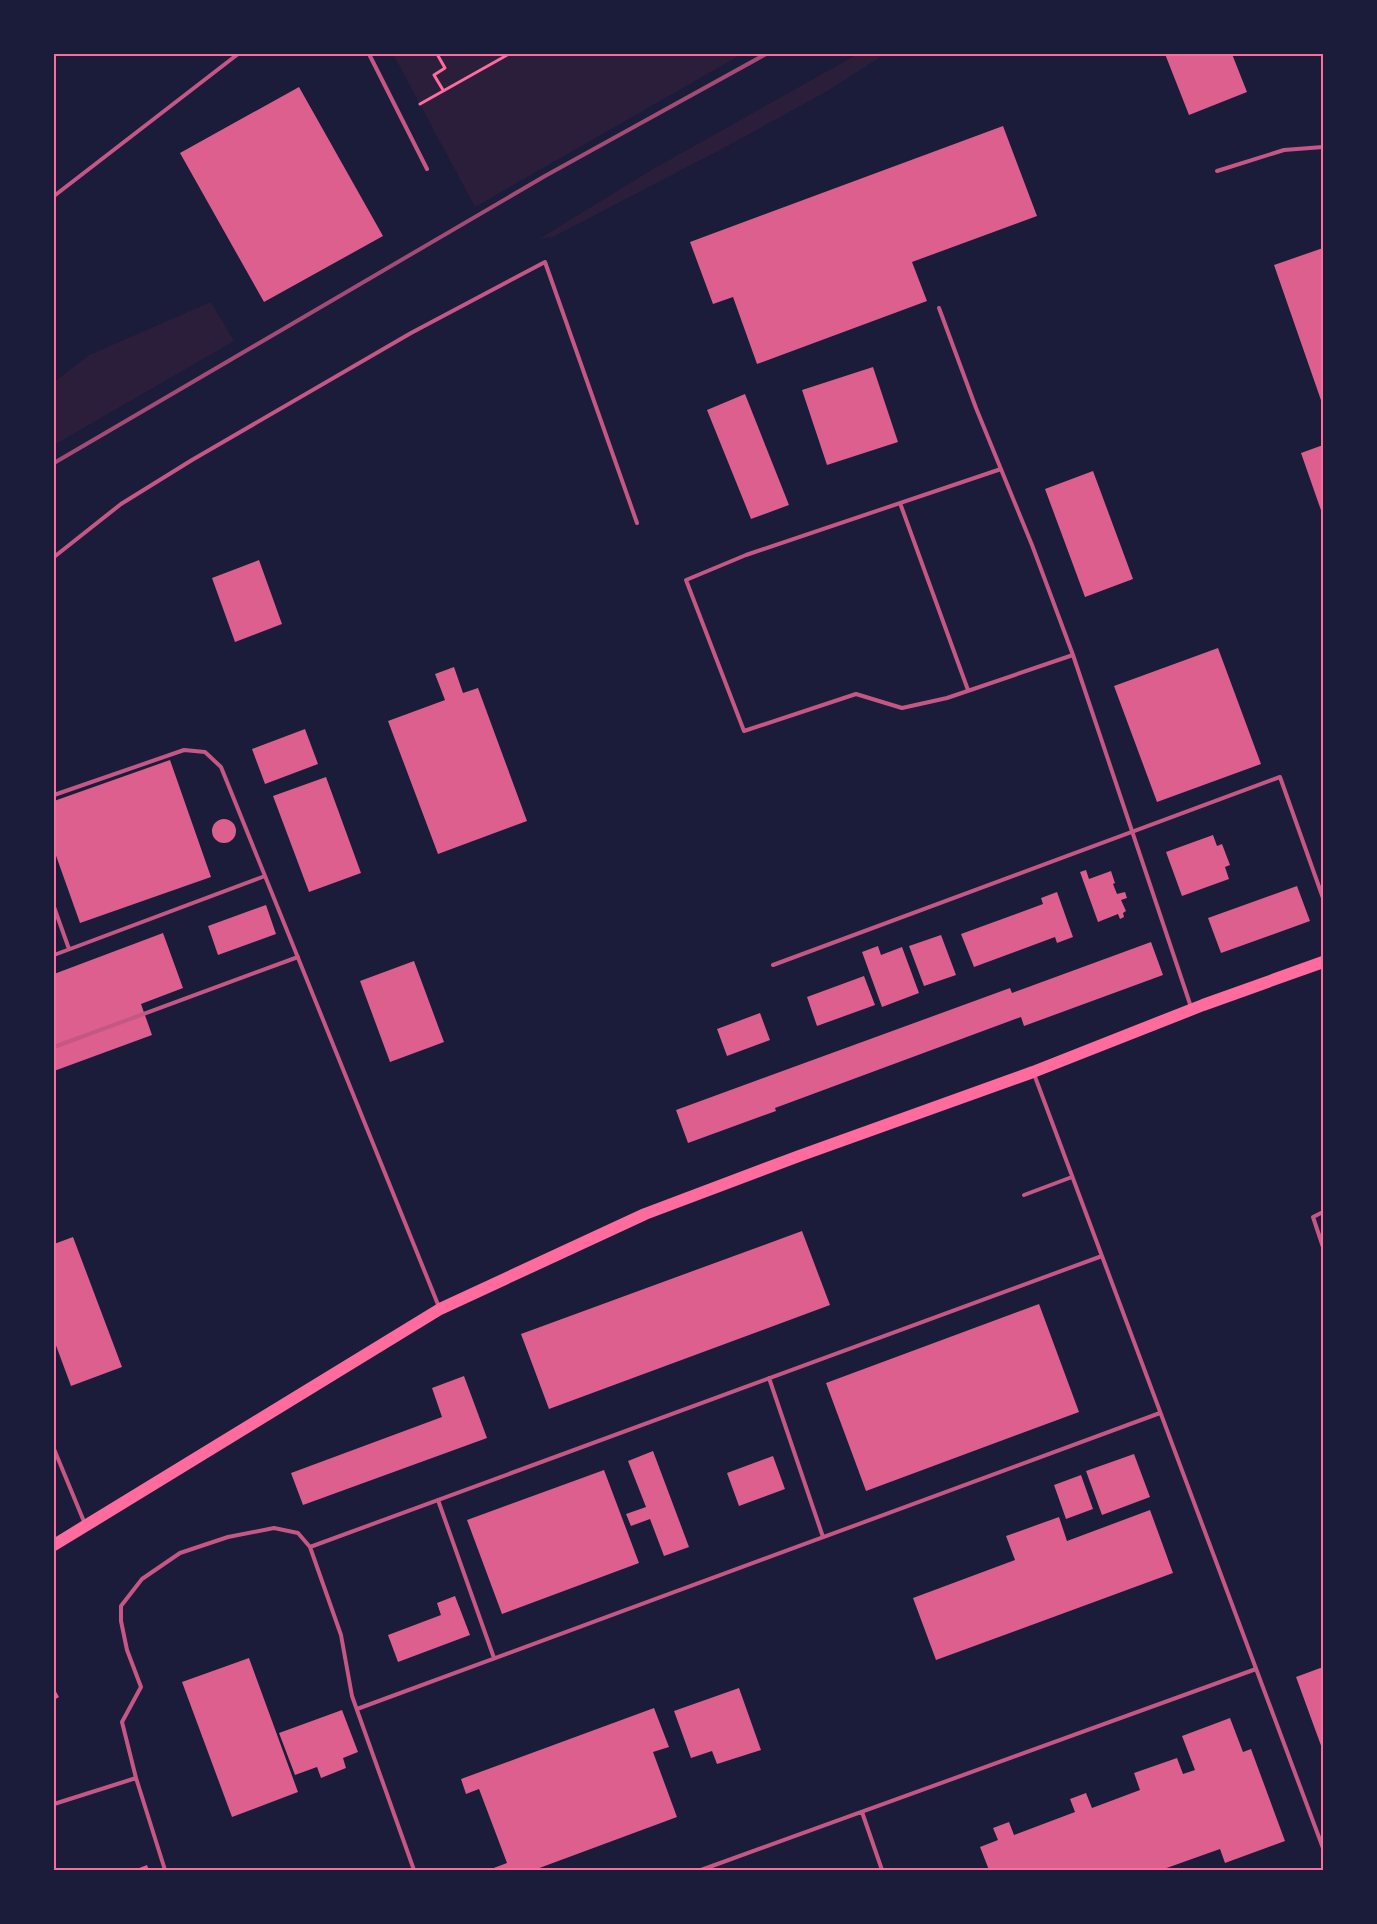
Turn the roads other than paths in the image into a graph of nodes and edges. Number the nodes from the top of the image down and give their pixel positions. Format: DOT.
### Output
graph roads {
  1 [pos="238,54"];
  2 [pos="369,54"];
  3 [pos="1323,147"];
  4 [pos="427,169"];
  5 [pos="1217,171"];
  6 [pos="54,196"];
  7 [pos="939,308"];
  8 [pos="1001,469"];
  9 [pos="900,503"];
  10 [pos="636,523"];
  11 [pos="54,557"];
  12 [pos="1073,655"];
  13 [pos="968,690"];
  14 [pos="54,795"];
  15 [pos="1132,832"];
  16 [pos="265,876"];
  17 [pos="1323,898"];
  18 [pos="54,907"];
  19 [pos="69,950"];
  20 [pos="54,955"];
  21 [pos="298,957"];
  22 [pos="1323,962"];
  23 [pos="773,965"];
  24 [pos="1191,1010"];
  25 [pos="54,1047"];
  26 [pos="1033,1072"];
  27 [pos="1072,1177"];
  28 [pos="1024,1195"];
  29 [pos="1323,1212"];
  30 [pos="1323,1247"];
  31 [pos="1102,1256"];
  32 [pos="440,1309"];
  33 [pos="770,1378"];
  34 [pos="1160,1413"];
  35 [pos="54,1449"];
  36 [pos="438,1500"];
  37 [pos="86,1526"];
  38 [pos="823,1537"];
  39 [pos="54,1545"];
  40 [pos="310,1547"];
  41 [pos="494,1658"];
  42 [pos="1256,1668"];
  43 [pos="357,1709"];
  44 [pos="136,1778"];
  45 [pos="54,1804"];
  46 [pos="862,1812"];
  47 [pos="1323,1848"];
  48 [pos="165,1870"];
  49 [pos="414,1870"];
  50 [pos="701,1870"];
  51 [pos="882,1870"];
  1 -- 6 [label="lane"];
  2 -- 4 [label="lane"];
  3 -- 5 [label="lane"];
  7 -- 8 [label="lane"];
  8 -- 9 [label="lane"];
  8 -- 12 [label="lane"];
  9 -- 13 [label="lane"];
  9 -- 13 [label="lane"];
  10 -- 11 [label="lane"];
  12 -- 13 [label="lane"];
  12 -- 15 [label="lane"];
  14 -- 16 [label="lane"];
  15 -- 17 [label="lane"];
  15 -- 23 [label="lane"];
  15 -- 24 [label="lane"];
  16 -- 19 [label="lane"];
  16 -- 21 [label="lane"];
  18 -- 19 [label="lane"];
  19 -- 20 [label="lane"];
  21 -- 25 [label="lane"];
  21 -- 32 [label="lane"];
  22 -- 24 [label="main road"];
  24 -- 26 [label="main road"];
  26 -- 27 [label="lane"];
  26 -- 32 [label="main road"];
  27 -- 28 [label="lane"];
  27 -- 31 [label="lane"];
  29 -- 30 [label="lane"];
  31 -- 33 [label="lane"];
  31 -- 34 [label="lane"];
  32 -- 37 [label="main road"];
  33 -- 36 [label="lane"];
  33 -- 38 [label="lane"];
  34 -- 38 [label="lane"];
  34 -- 42 [label="lane"];
  35 -- 37 [label="lane"];
  36 -- 40 [label="lane"];
  36 -- 41 [label="lane"];
  37 -- 39 [label="main road"];
  38 -- 41 [label="lane"];
  40 -- 43 [label="lane"];
  40 -- 44 [label="lane"];
  41 -- 43 [label="lane"];
  42 -- 46 [label="lane"];
  42 -- 47 [label="lane"];
  43 -- 49 [label="lane"];
  44 -- 45 [label="lane"];
  44 -- 48 [label="lane"];
  46 -- 50 [label="lane"];
  46 -- 51 [label="lane"];
}
